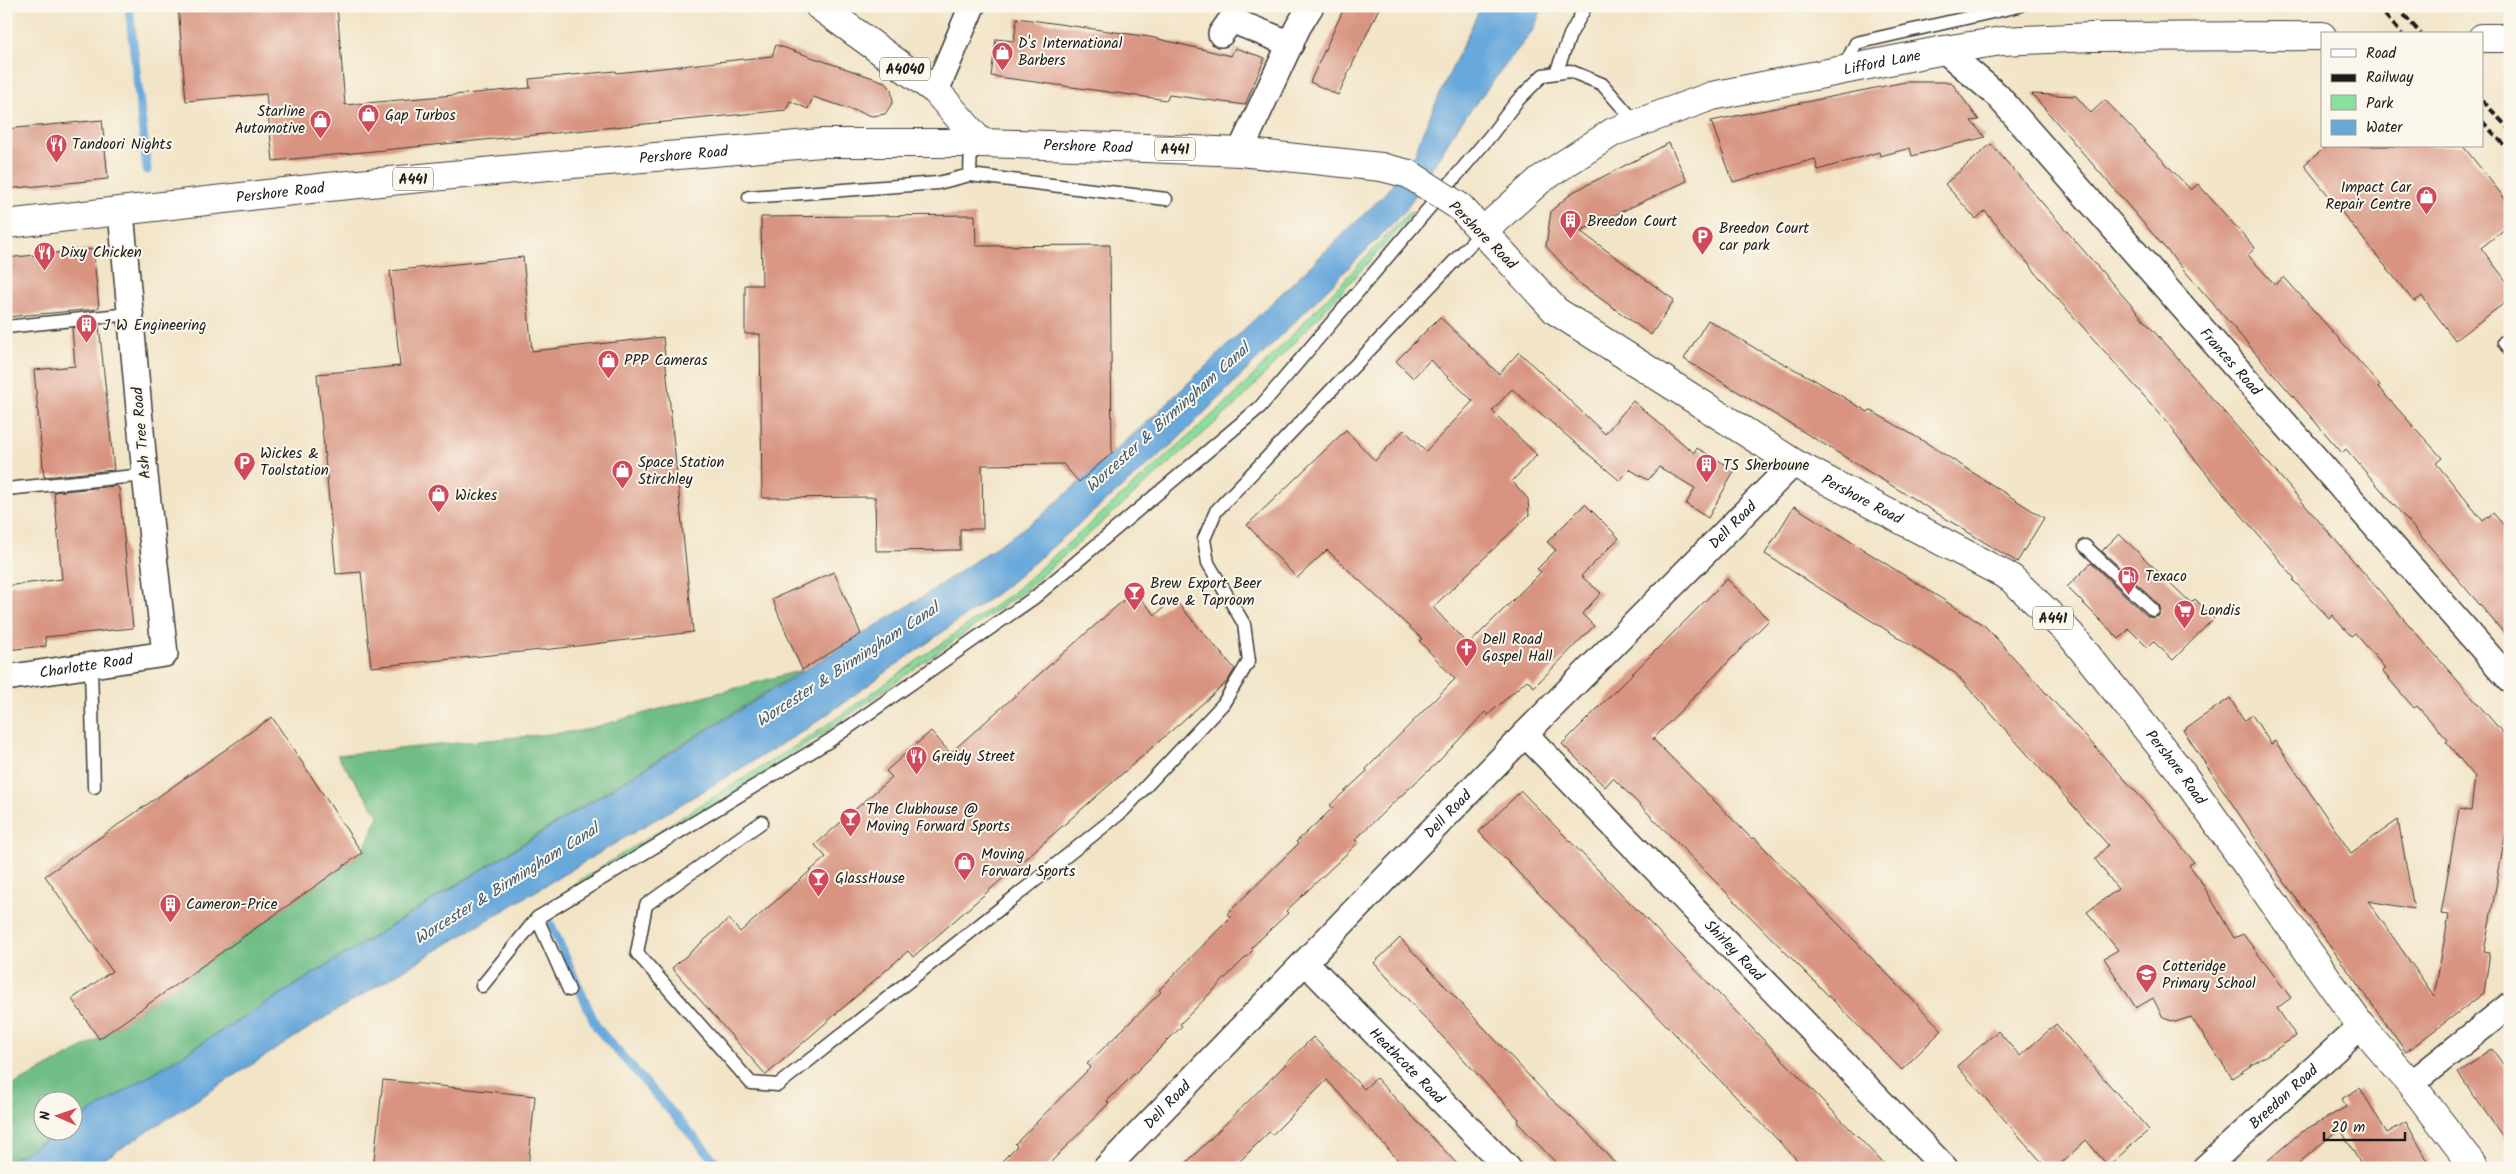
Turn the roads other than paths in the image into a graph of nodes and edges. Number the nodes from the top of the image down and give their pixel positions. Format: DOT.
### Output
graph roads {
  1 [pos="819,6"];
  2 [pos="972,6"];
  3 [pos="1311,6"];
  4 [pos="1586,6"];
  5 [pos="2018,6"];
  6 [pos="1221,34"];
  7 [pos="2321,36"];
  8 [pos="2484,38"];
  9 [pos="2510,38"];
  10 [pos="1291,44"];
  11 [pos="1944,50"];
  12 [pos="1842,71"];
  13 [pos="1556,73"];
  14 [pos="936,92"];
  15 [pos="1256,119"];
  16 [pos="1636,123"];
  17 [pos="976,143"];
  18 [pos="1240,152"];
  19 [pos="1268,156"];
  20 [pos="970,175"];
  21 [pos="749,196"];
  22 [pos="1166,199"];
  23 [pos="121,212"];
  24 [pos="6,224"];
  25 [pos="1482,232"];
  26 [pos="130,314"];
  27 [pos="6,327"];
  28 [pos="1794,463"];
  29 [pos="145,475"];
  30 [pos="6,489"];
  31 [pos="2085,546"];
  32 [pos="2153,610"];
  33 [pos="165,654"];
  34 [pos="91,665"];
  35 [pos="6,678"];
  36 [pos="2510,680"];
  37 [pos="1525,734"];
  38 [pos="94,787"];
  39 [pos="762,822"];
  40 [pos="537,918"];
  41 [pos="1306,963"];
  42 [pos="482,986"];
  43 [pos="569,990"];
  44 [pos="2510,1005"];
  45 [pos="2361,1026"];
  46 [pos="2411,1084"];
  47 [pos="1106,1168"];
  48 [pos="1508,1168"];
  49 [pos="1945,1168"];
  50 [pos="2206,1168"];
  51 [pos="2475,1168"];
  1 -- 14 [label="main road, A4040"];
  2 -- 14 [label="street"];
  3 -- 10 [label="street"];
  4 -- 13 [label="lane"];
  5 -- 12 [label="lane"];
  6 -- 10 [label="street"];
  7 -- 11 [label="main road, Lifford Lane"];
  8 -- 9 [label="main road"];
  10 -- 15 [label="street"];
  11 -- 12 [label="main road, Lifford Lane"];
  11 -- 36 [label="street, Frances Road"];
  12 -- 16 [label="main road, Lifford Lane"];
  13 -- 16 [label="lane"];
  13 -- 40 [label="lane"];
  14 -- 17 [label="main road, A4040"];
  15 -- 18 [label="street"];
  15 -- 19 [label="street"];
  16 -- 25 [label="main road, Lifford Lane"];
  17 -- 18 [label="main road, Pershore Road / A441"];
  17 -- 20 [label="lane"];
  17 -- 23 [label="main road, Pershore Road / A441"];
  18 -- 19 [label="main road, Pershore Road / A441"];
  19 -- 25 [label="main road, Pershore Road / A441, bridge"];
  20 -- 21 [label="lane"];
  20 -- 22 [label="lane"];
  23 -- 24 [label="main road, Pershore Road / A441"];
  23 -- 26 [label="street, Ash Tree Road"];
  25 -- 28 [label="main road, Pershore Road / A441"];
  25 -- 39 [label="lane"];
  26 -- 27 [label="lane"];
  26 -- 29 [label="street, Ash Tree Road"];
  28 -- 37 [label="street, Dell Road"];
  28 -- 45 [label="main road, Pershore Road / A441"];
  29 -- 30 [label="lane"];
  29 -- 33 [label="street, Ash Tree Road"];
  31 -- 32 [label="lane"];
  33 -- 34 [label="street, Charlotte Road"];
  34 -- 35 [label="street, Charlotte Road"];
  34 -- 38 [label="lane"];
  37 -- 41 [label="street, Dell Road"];
  37 -- 49 [label="street, Shirley Road"];
  40 -- 42 [label="lane"];
  40 -- 43 [label="lane"];
  41 -- 47 [label="street, Dell Road"];
  41 -- 48 [label="street, Heathcote Road"];
  44 -- 46 [label="street"];
  45 -- 46 [label="main road, Pershore Road / A441"];
  45 -- 50 [label="street, Breedon Road"];
  46 -- 51 [label="main road, Pershore Road / A441"];
}
